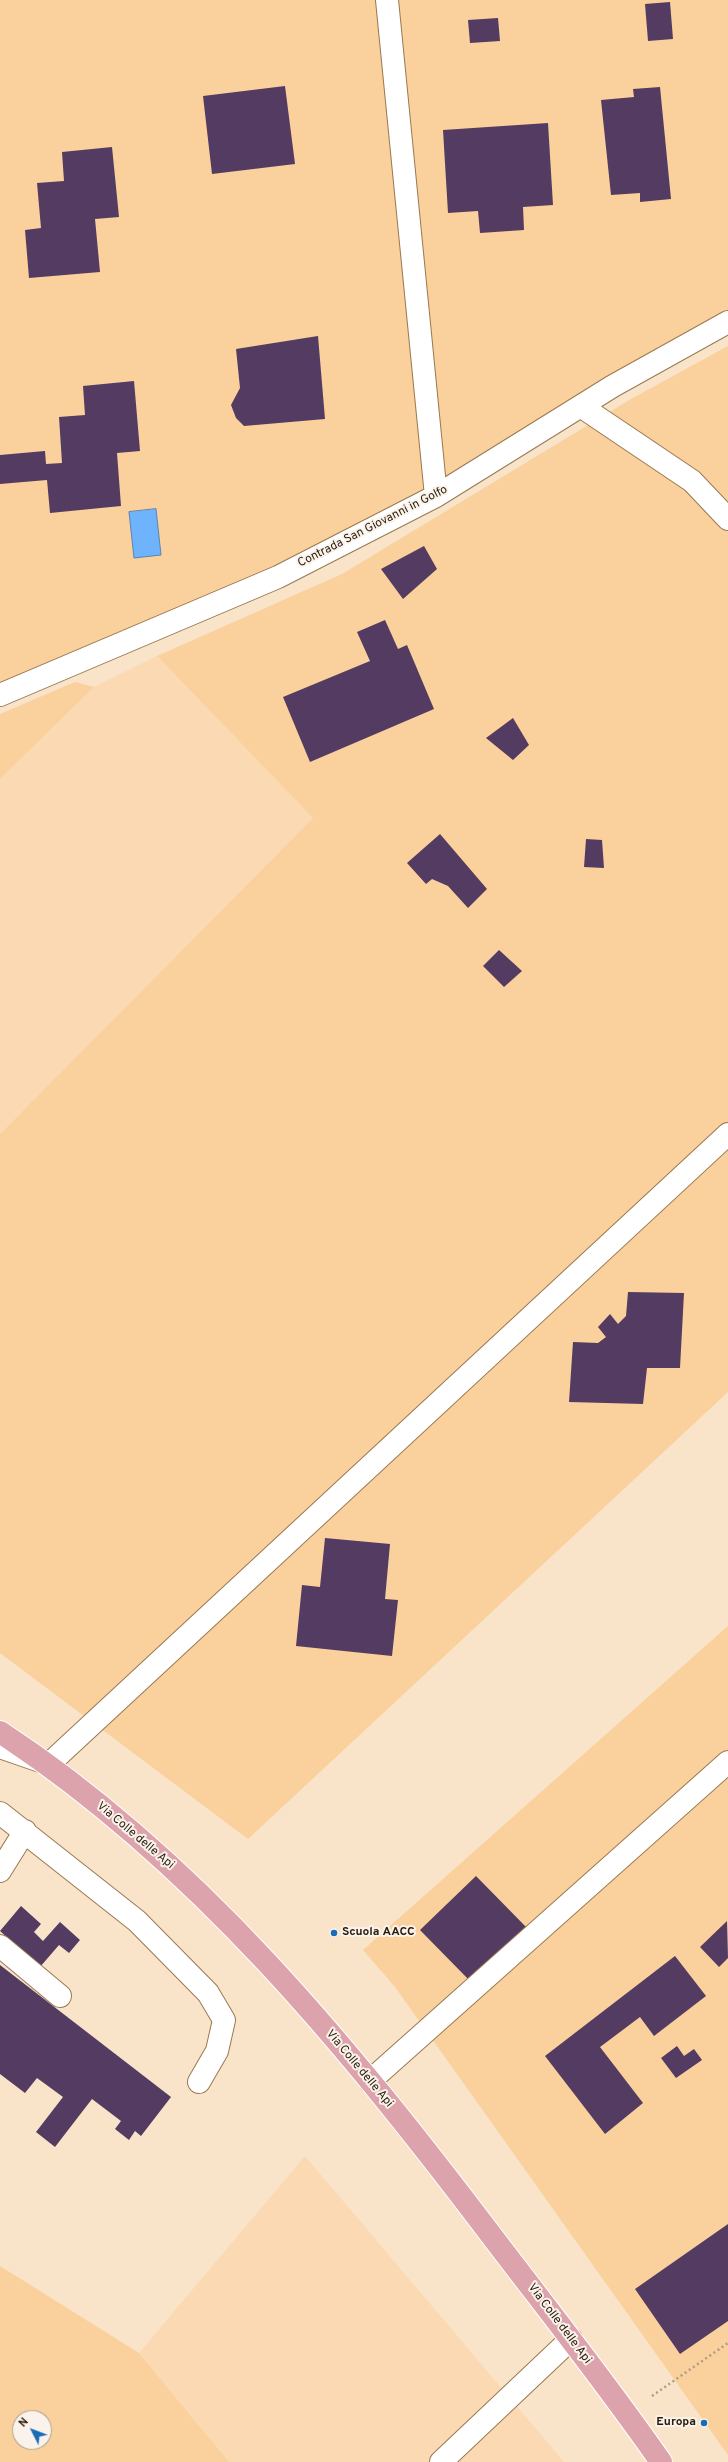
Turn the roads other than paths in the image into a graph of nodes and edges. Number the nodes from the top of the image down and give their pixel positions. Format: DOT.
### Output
graph roads {
  1 [pos="387,0"];
  2 [pos="728,322"];
  3 [pos="582,407"];
  4 [pos="436,496"];
  5 [pos="728,519"];
  6 [pos="0,695"];
  7 [pos="728,1134"];
  8 [pos="0,1732"];
  9 [pos="0,1747"];
  10 [pos="728,1762"];
  11 [pos="49,1764"];
  12 [pos="0,1812"];
  13 [pos="25,1831"];
  14 [pos="0,1871"];
  15 [pos="0,1946"];
  16 [pos="60,1996"];
  17 [pos="370,2081"];
  18 [pos="199,2082"];
  19 [pos="571,2339"];
  20 [pos="441,2462"];
  21 [pos="661,2462"];
  1 -- 4 [label="street"];
  2 -- 3 [label="street, Contrada San Giovanni in Golfo"];
  3 -- 4 [label="street, Contrada San Giovanni in Golfo"];
  3 -- 5 [label="street"];
  4 -- 6 [label="street, Contrada San Giovanni in Golfo"];
  7 -- 11 [label="street"];
  8 -- 11 [label="main road, Via Colle delle Api"];
  9 -- 11 [label="street"];
  10 -- 17 [label="street"];
  11 -- 17 [label="main road, Via Colle delle Api"];
  12 -- 13 [label="street"];
  13 -- 14 [label="street"];
  13 -- 18 [label="street"];
  15 -- 16 [label="street"];
  17 -- 19 [label="main road, Via Colle delle Api"];
  19 -- 20 [label="street"];
  19 -- 21 [label="main road, Via Colle delle Api"];
}
